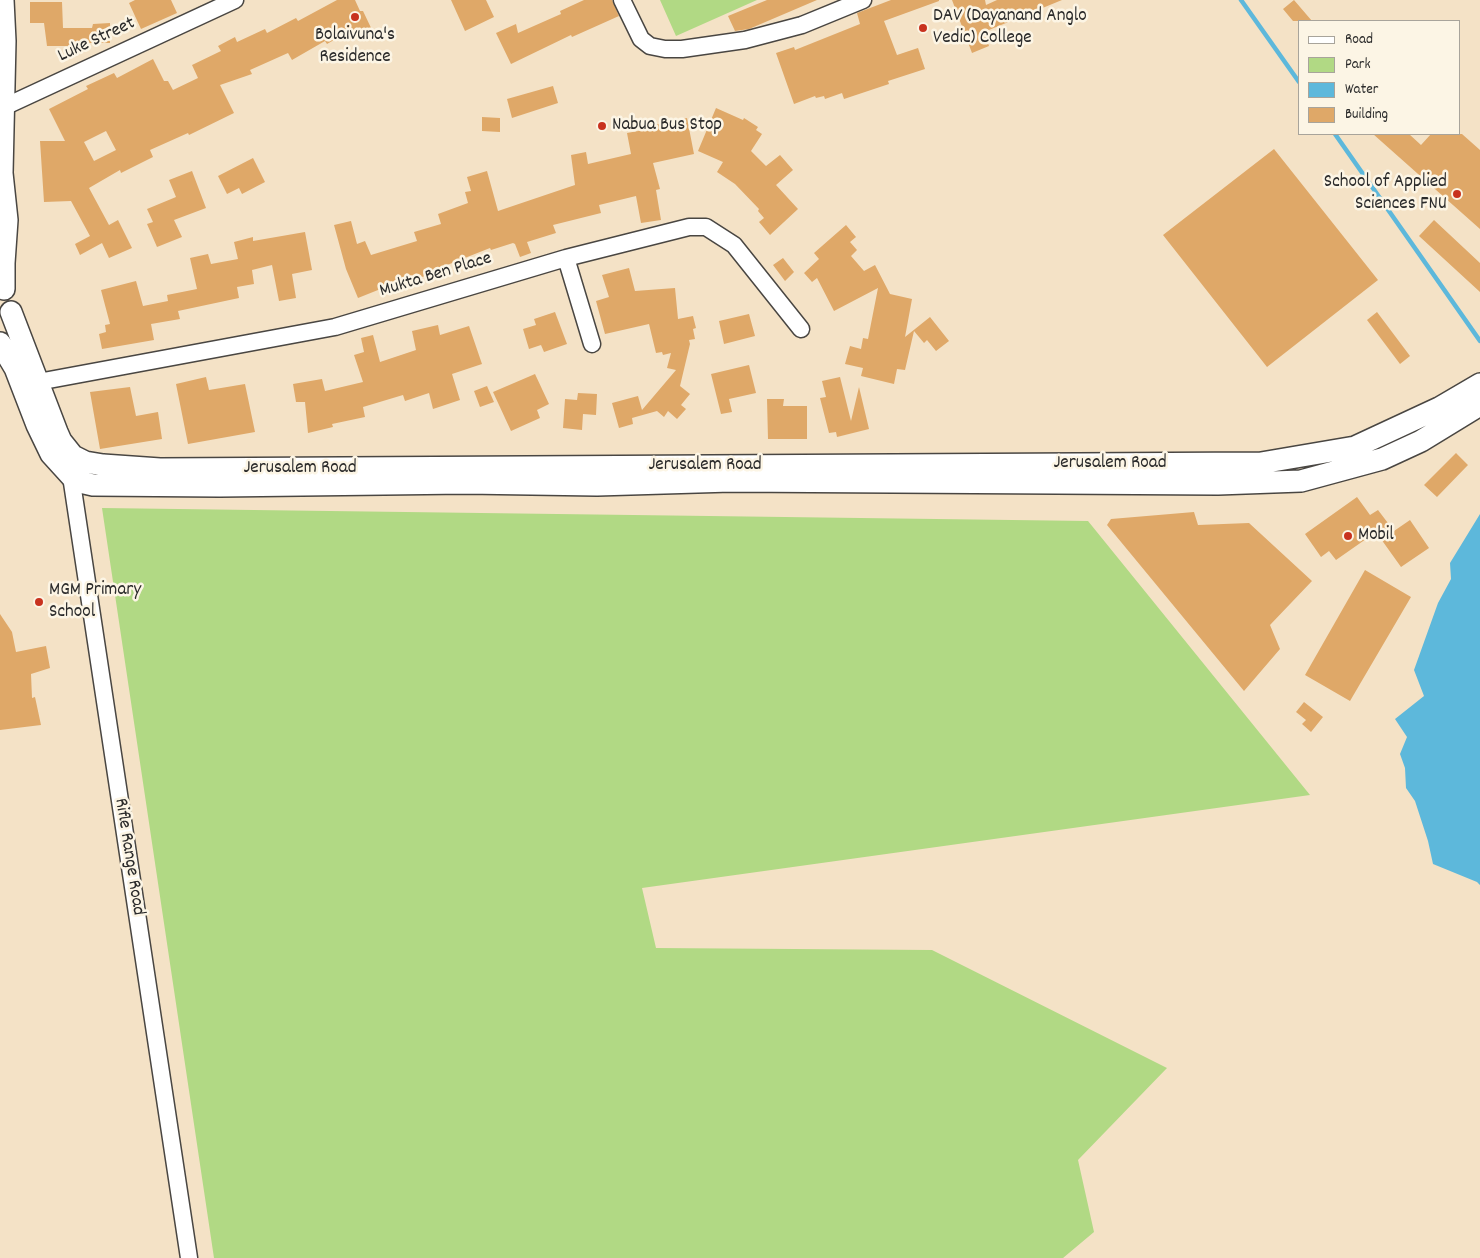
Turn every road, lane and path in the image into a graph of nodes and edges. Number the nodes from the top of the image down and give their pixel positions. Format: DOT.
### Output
graph roads {
  1 [pos="3,0"];
  2 [pos="235,0"];
  3 [pos="622,0"];
  4 [pos="864,0"];
  5 [pos="4,107"];
  6 [pos="1,175"];
  7 [pos="566,258"];
  8 [pos="2,288"];
  9 [pos="6,319"];
  10 [pos="801,329"];
  11 [pos="0,343"];
  12 [pos="592,344"];
  13 [pos="0,365"];
  14 [pos="38,382"];
  15 [pos="1480,384"];
  16 [pos="1480,405"];
  17 [pos="37,425"];
  18 [pos="72,466"];
  19 [pos="189,1258"];
  1 -- 5 [label="main road"];
  2 -- 5 [label="street, Luke Street"];
  3 -- 4 [label="street"];
  5 -- 6 [label="main road"];
  6 -- 8 [label="main road"];
  7 -- 10 [label="street, Mukta Ben Place"];
  7 -- 12 [label="street"];
  7 -- 14 [label="street, Mukta Ben Place"];
  8 -- 9 [label="main road"];
  9 -- 14 [label="main road"];
  11 -- 17 [label="main road, Jerusalem Road"];
  13 -- 17 [label="main road"];
  14 -- 18 [label="main road"];
  15 -- 18 [label="main road, Jerusalem Road"];
  16 -- 18 [label="main road, Jerusalem Road"];
  17 -- 18 [label="main road, Jerusalem Road"];
  18 -- 19 [label="street, Rifle Range Road"];
}
